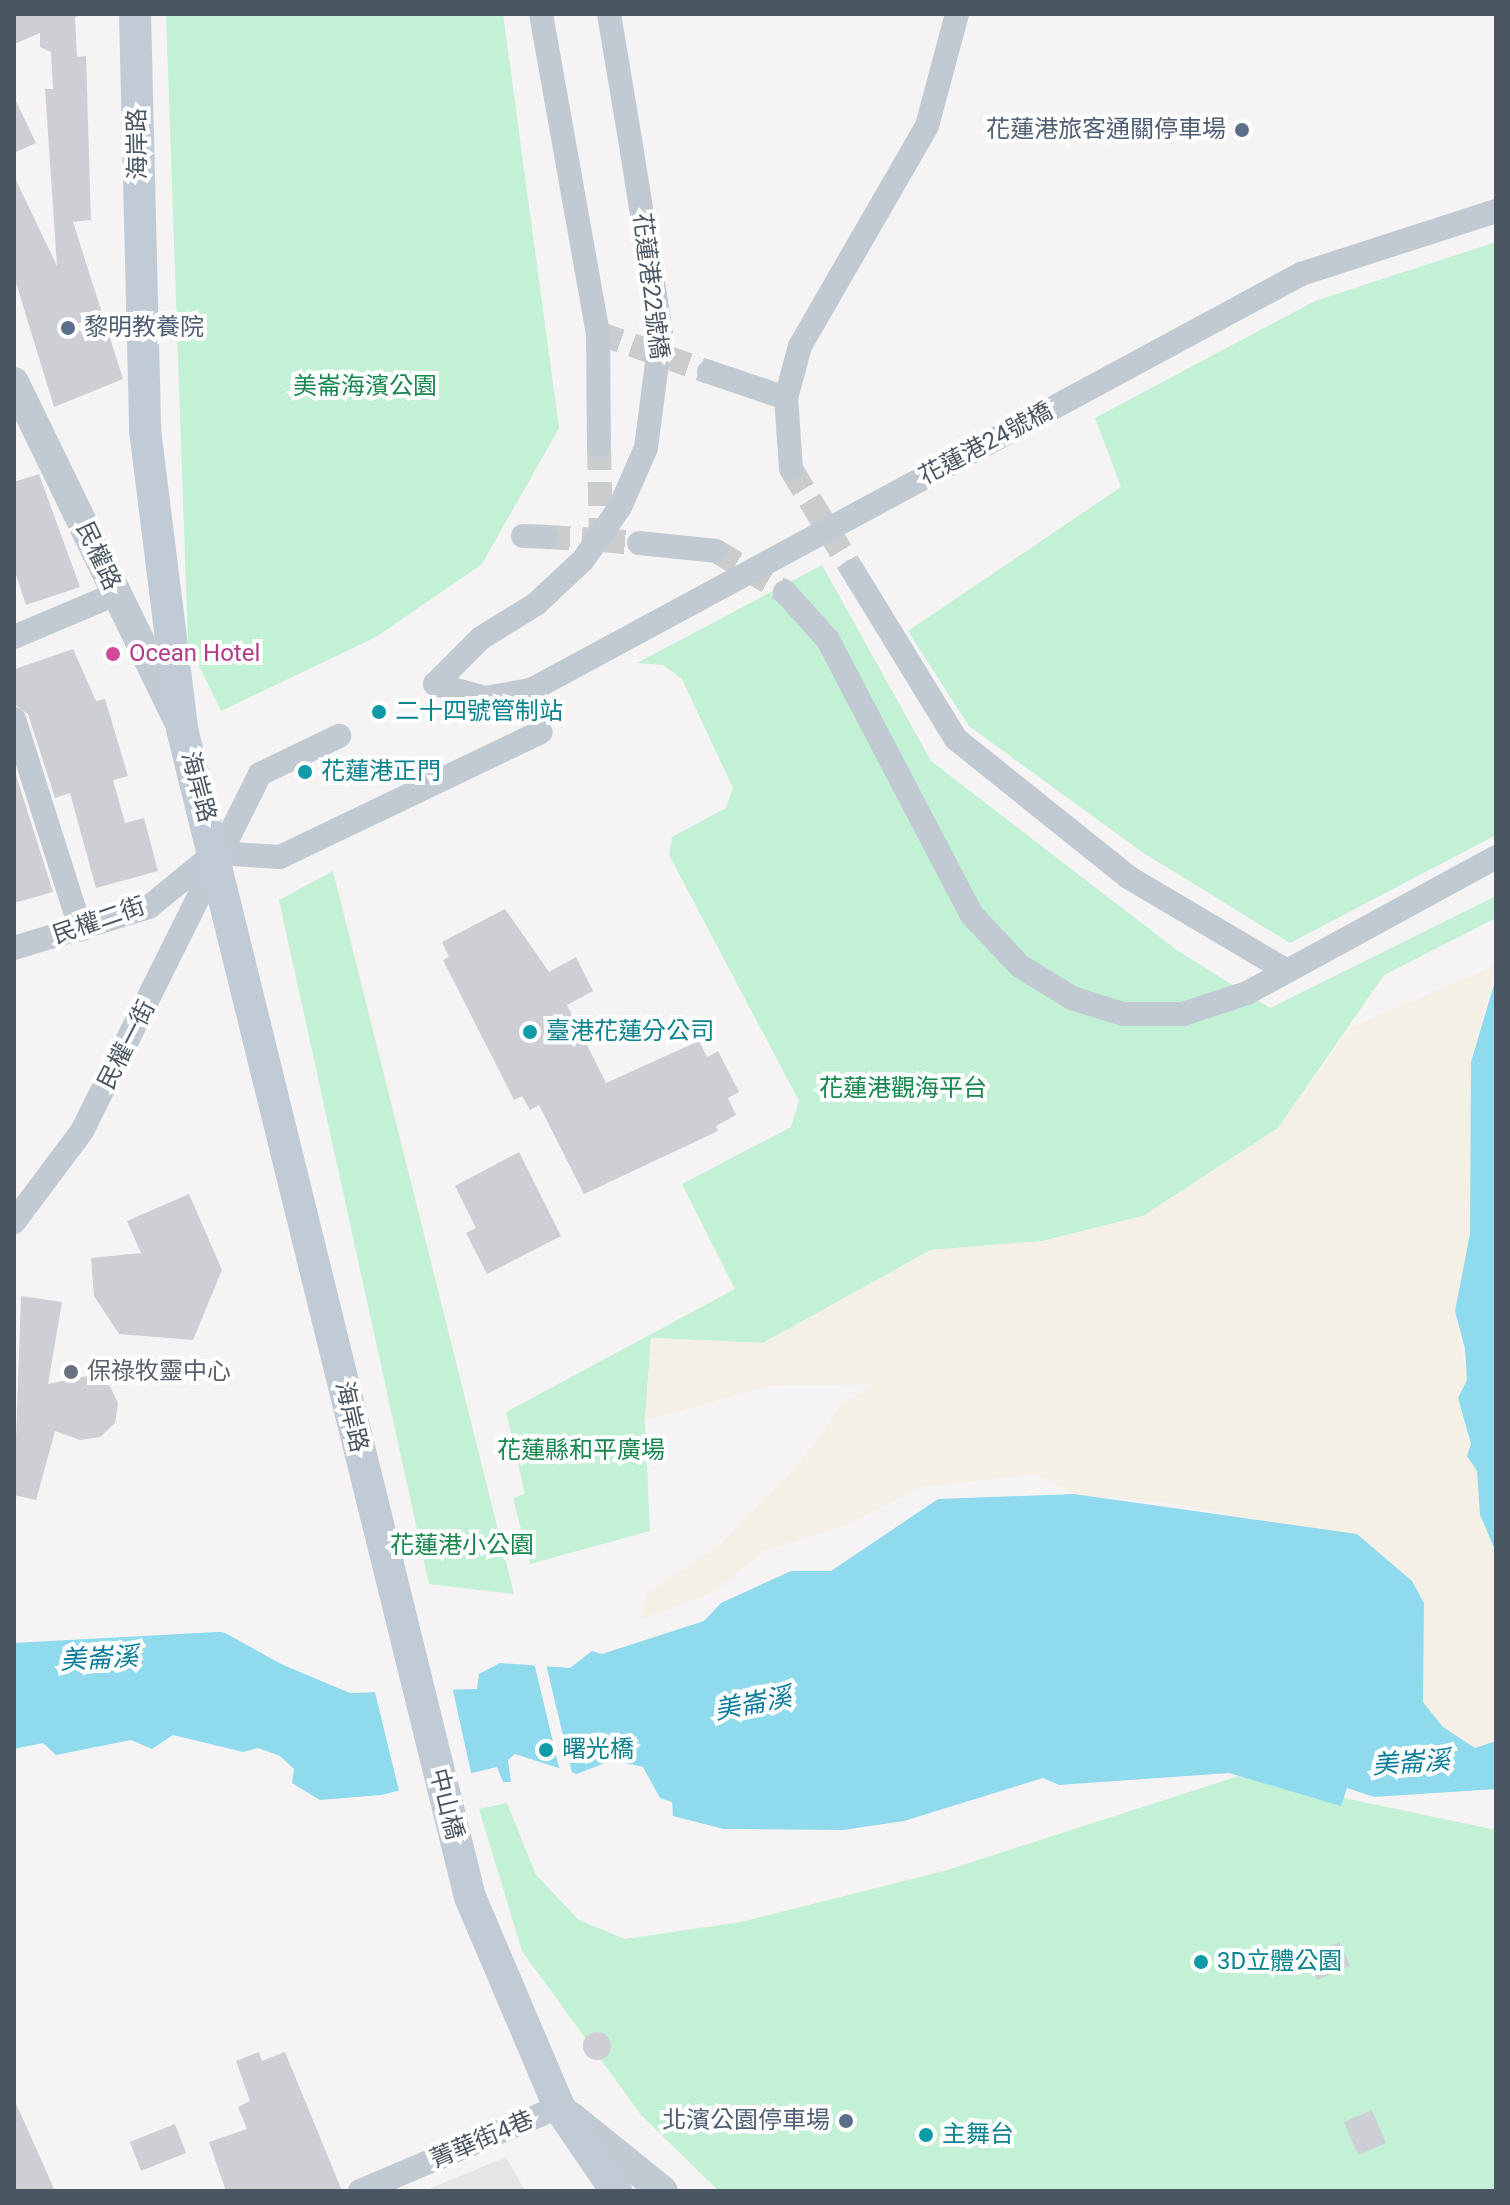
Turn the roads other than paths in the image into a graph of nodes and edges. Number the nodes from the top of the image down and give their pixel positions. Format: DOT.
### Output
graph roads {
  1 [pos="135,14"];
  2 [pos="541,14"];
  3 [pos="609,14"];
  4 [pos="957,14"];
  5 [pos="1496,211"];
  6 [pos="709,372"];
  7 [pos="14,382"];
  8 [pos="786,398"];
  9 [pos="599,446"];
  10 [pos="791,469"];
  11 [pos="639,543"];
  12 [pos="716,551"];
  13 [pos="853,571"];
  14 [pos="785,592"];
  15 [pos="116,594"];
  16 [pos="14,637"];
  17 [pos="426,688"];
  18 [pos="14,719"];
  19 [pos="182,729"];
  20 [pos="541,732"];
  21 [pos="339,736"];
  22 [pos="215,853"];
  23 [pos="1496,857"];
  24 [pos="81,930"];
  25 [pos="14,948"];
  26 [pos="1285,970"];
  27 [pos="14,1222"];
  28 [pos="380,1543"];
  29 [pos="559,2107"];
  30 [pos="360,2191"];
  31 [pos="616,2191"];
  32 [pos="663,2191"];
  1 -- 19 [label="main road, 海岸路"];
  2 -- 9 [label="street"];
  3 -- 17 [label="street, 花蓮港22號橋, bridge"];
  4 -- 8 [label="street"];
  5 -- 17 [label="street, 花蓮港24號橋, bridge"];
  6 -- 8 [label="street"];
  7 -- 15 [label="street, 民權路"];
  8 -- 10 [label="street"];
  11 -- 12 [label="street"];
  13 -- 26 [label="street"];
  14 -- 26 [label="street"];
  15 -- 16 [label="street"];
  15 -- 19 [label="street, 民權路"];
  18 -- 24 [label="street"];
  19 -- 22 [label="main road, 海岸路"];
  20 -- 22 [label="street"];
  21 -- 22 [label="street"];
  22 -- 24 [label="street, 民權二街"];
  22 -- 27 [label="street, 民權一街"];
  22 -- 28 [label="main road, 海岸路"];
  23 -- 26 [label="street"];
  24 -- 25 [label="street, 民權二街"];
  28 -- 29 [label="main road, 中山橋"];
  29 -- 30 [label="street, 菁華街4巷"];
  29 -- 31 [label="main road"];
  29 -- 32 [label="street"];
}
